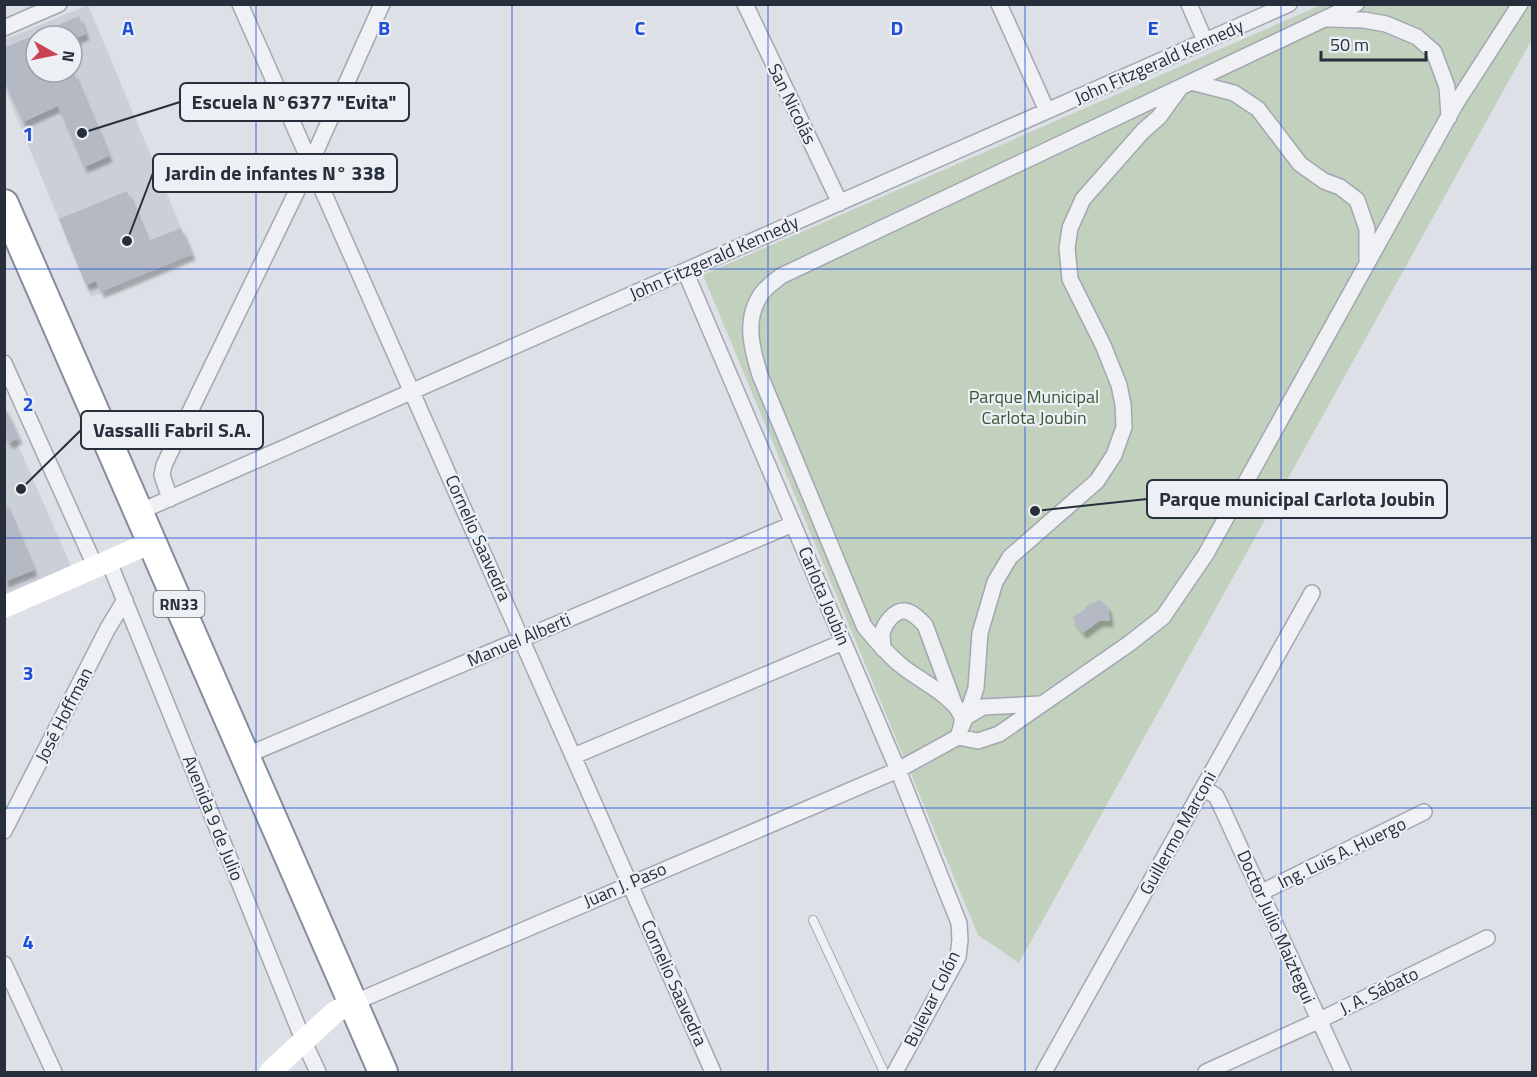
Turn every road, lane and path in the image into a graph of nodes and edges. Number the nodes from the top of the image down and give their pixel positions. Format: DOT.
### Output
graph roads {
  1 [pos="59,4"];
  2 [pos="240,4"];
  3 [pos="382,4"];
  4 [pos="745,4"];
  5 [pos="999,4"];
  6 [pos="1190,4"];
  7 [pos="1289,4"];
  8 [pos="1356,4"];
  9 [pos="1520,4"];
  10 [pos="1325,19"];
  11 [pos="4,28"];
  12 [pos="1205,41"];
  13 [pos="1185,85"];
  14 [pos="1047,111"];
  15 [pos="1449,117"];
  16 [pos="311,162"];
  17 [pos="840,203"];
  18 [pos="4,204"];
  19 [pos="1366,263"];
  20 [pos="686,271"];
  21 [pos="4,363"];
  22 [pos="413,391"];
  23 [pos="170,499"];
  24 [pos="139,512"];
  25 [pos="793,524"];
  26 [pos="152,542"];
  27 [pos="102,565"];
  28 [pos="1312,593"];
  29 [pos="125,600"];
  30 [pos="4,608"];
  31 [pos="522,639"];
  32 [pos="843,642"];
  33 [pos="883,649"];
  34 [pos="1043,704"];
  35 [pos="960,722"];
  36 [pos="245,756"];
  37 [pos="574,756"];
  38 [pos="898,770"];
  39 [pos="1203,788"];
  40 [pos="1425,812"];
  41 [pos="4,831"];
  42 [pos="631,883"];
  43 [pos="1260,893"];
  44 [pos="813,920"];
  45 [pos="959,923"];
  46 [pos="1487,938"];
  47 [pos="4,964"];
  48 [pos="353,1003"];
  49 [pos="1318,1021"];
  50 [pos="304,1042"];
  51 [pos="54,1072"];
  52 [pos="270,1072"];
  53 [pos="318,1072"];
  54 [pos="383,1072"];
  55 [pos="713,1072"];
  56 [pos="884,1072"];
  57 [pos="895,1072"];
  58 [pos="1044,1072"];
  59 [pos="1206,1072"];
  60 [pos="1343,1072"];
  1 -- 11 [label="street"];
  2 -- 16 [label="street, Cornelio Saavedra"];
  3 -- 16 [label="street"];
  4 -- 17 [label="street, San Nicolás"];
  5 -- 14 [label="street"];
  6 -- 12 [label="street"];
  7 -- 12 [label="street, John Fitzgerald Kennedy"];
  8 -- 10 [label="street"];
  9 -- 15 [label="street"];
  10 -- 13 [label="street"];
  10 -- 15 [label="street"];
  12 -- 14 [label="street, John Fitzgerald Kennedy"];
  13 -- 19 [label="street"];
  13 -- 33 [label="street"];
  13 -- 35 [label="street"];
  14 -- 17 [label="street, John Fitzgerald Kennedy"];
  15 -- 19 [label="street"];
  16 -- 22 [label="street, Cornelio Saavedra"];
  16 -- 23 [label="street"];
  17 -- 20 [label="street, John Fitzgerald Kennedy"];
  18 -- 24 [label="highway, RN33"];
  19 -- 34 [label="street"];
  20 -- 22 [label="street, John Fitzgerald Kennedy"];
  20 -- 25 [label="street, Carlota Joubin"];
  21 -- 27 [label="street, Avenida 9 de Julio"];
  22 -- 23 [label="street, John Fitzgerald Kennedy"];
  22 -- 31 [label="street, Cornelio Saavedra"];
  23 -- 24 [label="street, John Fitzgerald Kennedy"];
  24 -- 26 [label="highway, RN33"];
  25 -- 31 [label="street, Manuel Alberti"];
  25 -- 32 [label="street, Carlota Joubin"];
  26 -- 27 [label="street"];
  26 -- 36 [label="highway, RN33"];
  27 -- 29 [label="street, Avenida 9 de Julio"];
  27 -- 30 [label="street"];
  28 -- 39 [label="street, Guillermo Marconi"];
  29 -- 41 [label="street, José Hoffman"];
  29 -- 50 [label="street, Avenida 9 de Julio"];
  31 -- 36 [label="street, Manuel Alberti"];
  31 -- 37 [label="street, Cornelio Saavedra"];
  32 -- 37 [label="street"];
  32 -- 38 [label="street, Carlota Joubin"];
  33 -- 35 [label="street"];
  33 -- 35 [label="street"];
  34 -- 35 [label="street, Juan J. Paso"];
  34 -- 35 [label="street"];
  35 -- 38 [label="street, Juan J. Paso"];
  36 -- 48 [label="highway, RN33"];
  37 -- 42 [label="street, Cornelio Saavedra"];
  38 -- 42 [label="street, Juan J. Paso"];
  38 -- 45 [label="street, Carlota Joubin"];
  39 -- 43 [label="street, Doctor Julio Maiztegui"];
  39 -- 58 [label="street, Guillermo Marconi"];
  40 -- 43 [label="street, Ing. Luis A. Huergo"];
  42 -- 48 [label="street, Juan J. Paso"];
  42 -- 55 [label="street, Cornelio Saavedra"];
  43 -- 49 [label="street, Doctor Julio Maiztegui"];
  44 -- 56 [label="lane"];
  45 -- 57 [label="street, Bulevar Colón"];
  46 -- 49 [label="street, J. A. Sábato"];
  47 -- 51 [label="street"];
  48 -- 50 [label="street"];
  48 -- 54 [label="highway, RN33"];
  49 -- 59 [label="street, J. A. Sábato"];
  49 -- 60 [label="street, Doctor Julio Maiztegui"];
  50 -- 52 [label="street"];
  50 -- 53 [label="street, Avenida 9 de Julio"];
}
